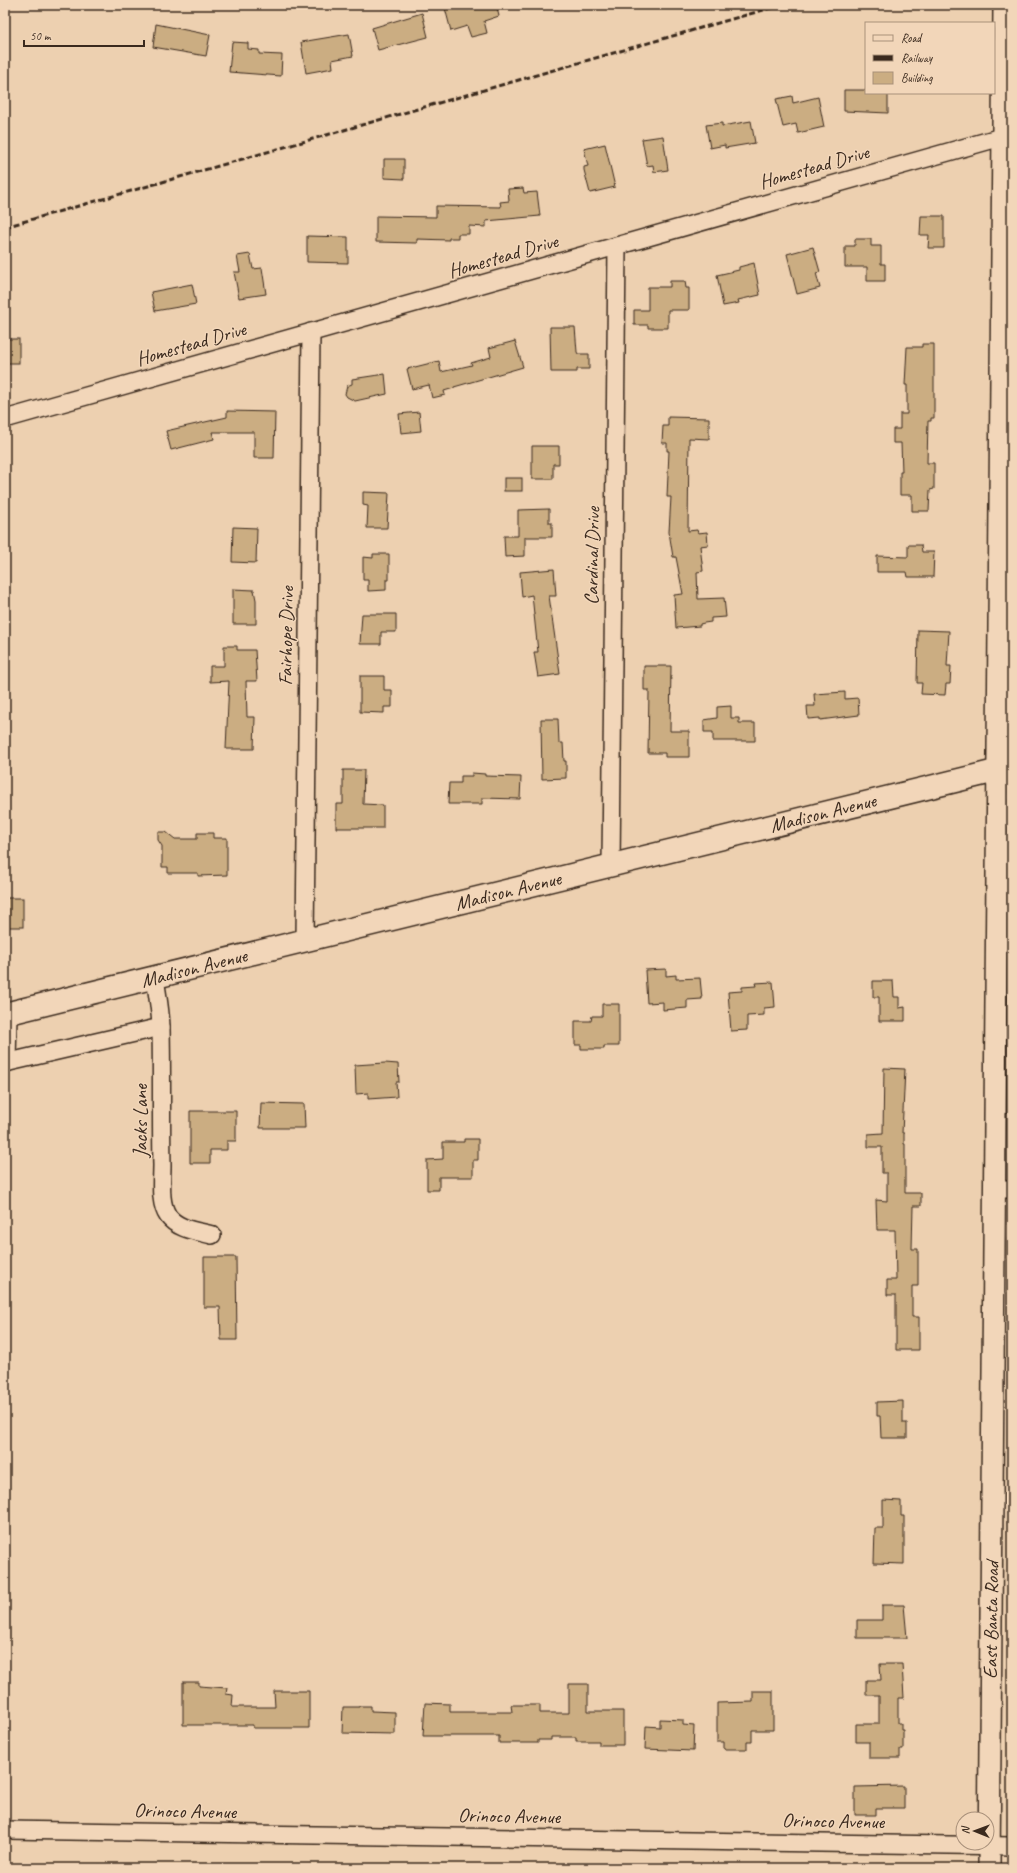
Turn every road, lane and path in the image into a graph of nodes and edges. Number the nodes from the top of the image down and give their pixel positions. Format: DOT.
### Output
graph roads {
  1 [pos="1004,5"];
  2 [pos="1007,136"];
  3 [pos="617,246"];
  4 [pos="311,332"];
  5 [pos="5,419"];
  6 [pos="1005,769"];
  7 [pos="1005,818"];
  8 [pos="611,866"];
  9 [pos="306,940"];
  10 [pos="155,977"];
  11 [pos="6,1014"];
  12 [pos="161,1027"];
  13 [pos="6,1063"];
  14 [pos="1003,1189"];
  15 [pos="212,1235"];
  16 [pos="990,1811"];
  17 [pos="5,1830"];
  18 [pos="955,1845"];
  19 [pos="995,1846"];
  20 [pos="1012,1846"];
  21 [pos="989,1851"];
  22 [pos="989,1868"];
  1 -- 2 [label="street, East Banta Road"];
  2 -- 3 [label="street, Homestead Drive"];
  2 -- 6 [label="street, East Banta Road"];
  3 -- 4 [label="street, Homestead Drive"];
  3 -- 8 [label="street, Cardinal Drive"];
  4 -- 5 [label="street, Homestead Drive"];
  4 -- 9 [label="street, Fairhope Drive"];
  6 -- 7 [label="street, East Banta Road"];
  6 -- 8 [label="main road, Madison Avenue"];
  7 -- 14 [label="street, East Banta Road"];
  8 -- 9 [label="main road, Madison Avenue"];
  9 -- 10 [label="main road, Madison Avenue"];
  10 -- 11 [label="main road, Madison Avenue"];
  10 -- 12 [label="street, Jacks Lane"];
  11 -- 13 [label="street"];
  12 -- 13 [label="street"];
  12 -- 15 [label="street, Jacks Lane"];
  14 -- 16 [label="street, East Banta Road"];
  17 -- 18 [label="street, Orinoco Avenue"];
  19 -- 20 [label="street, Orinoco Avenue"];
  21 -- 22 [label="street, East Banta Road"];
}
